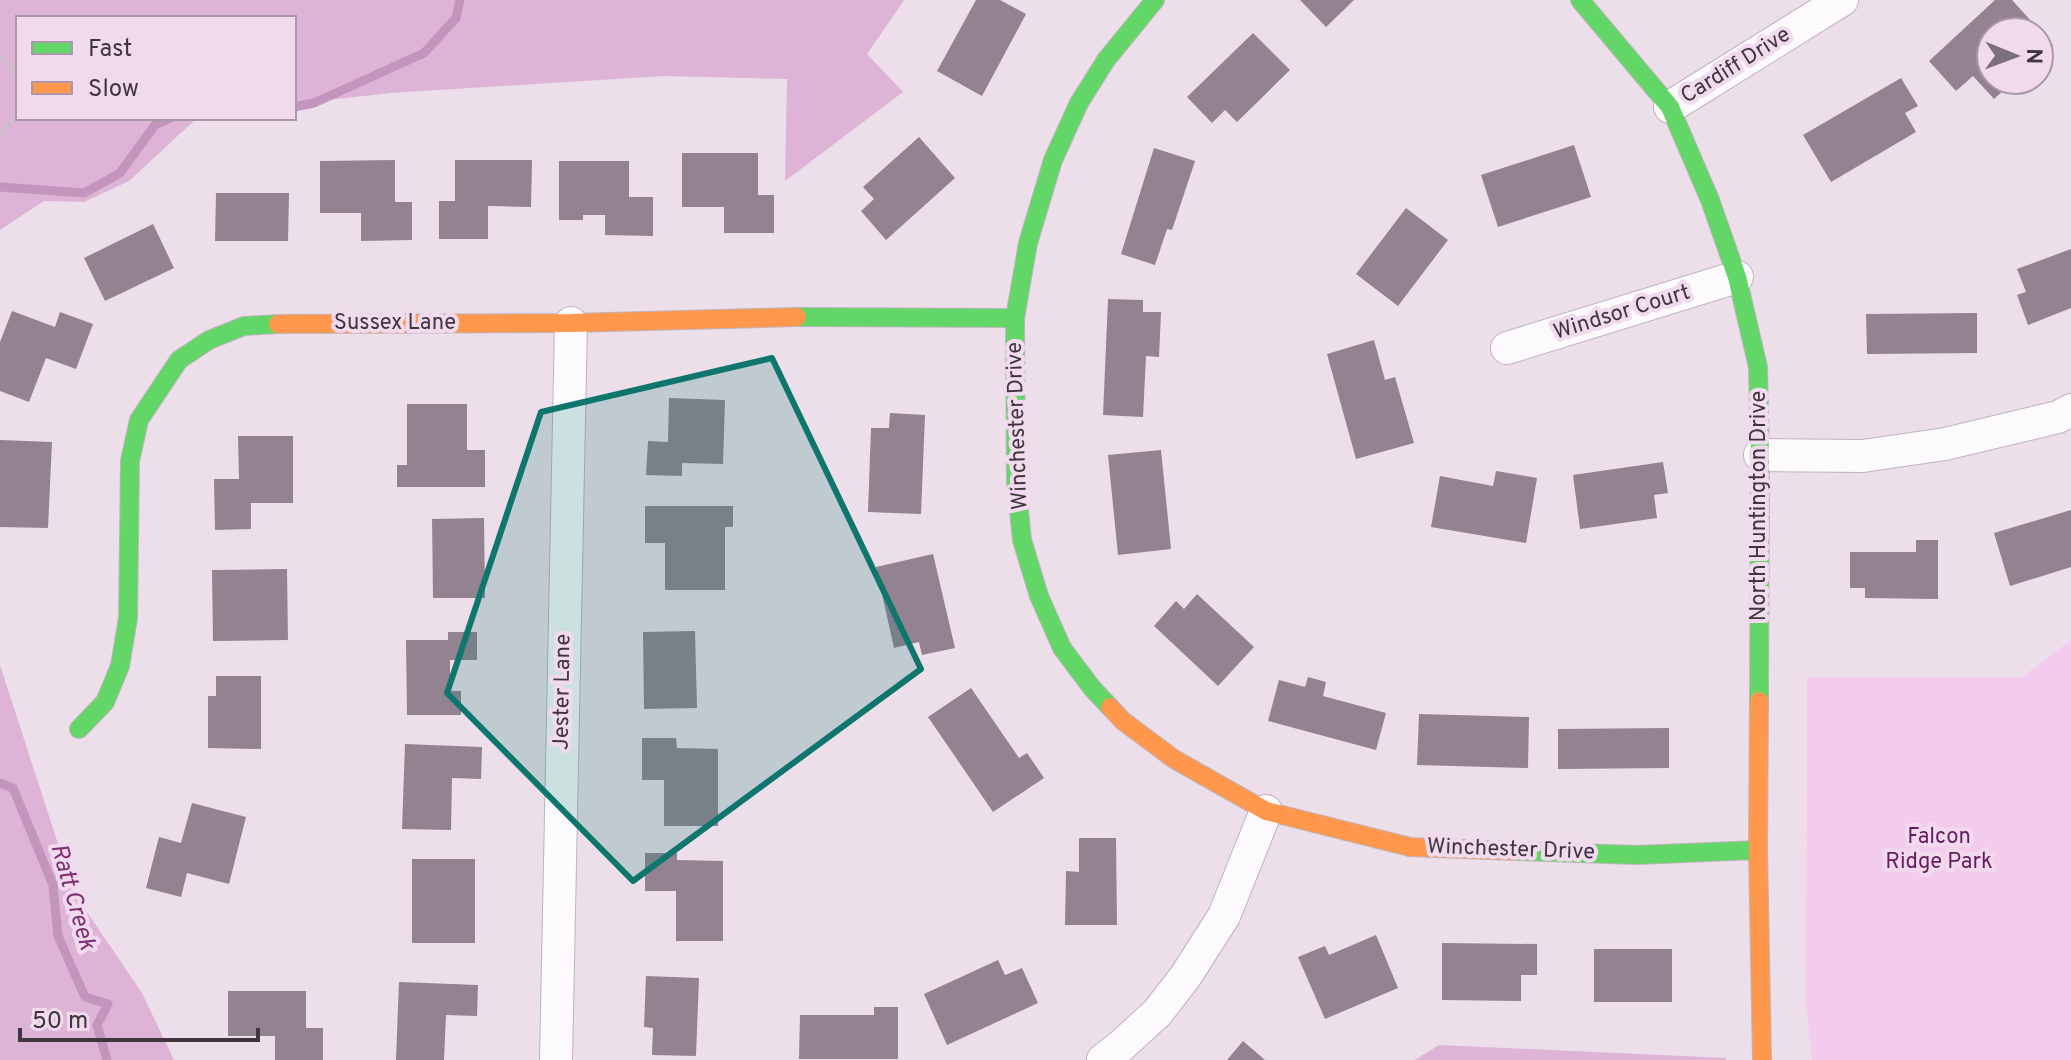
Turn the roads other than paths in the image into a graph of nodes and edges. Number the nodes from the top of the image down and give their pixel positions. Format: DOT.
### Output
graph roads {
  1 [pos="1155,0"];
  2 [pos="1580,0"];
  3 [pos="1842,0"];
  4 [pos="1670,107"];
  5 [pos="1737,277"];
  6 [pos="1015,318"];
  7 [pos="571,323"];
  8 [pos="1507,348"];
  9 [pos="2071,410"];
  10 [pos="1760,455"];
  11 [pos="79,729"];
  12 [pos="1266,811"];
  13 [pos="1758,850"];
  14 [pos="556,1060"];
  15 [pos="1103,1060"];
  16 [pos="1762,1060"];
  1 -- 6 [label="street, Winchester Drive"];
  2 -- 4 [label="street, North Huntington Drive"];
  3 -- 4 [label="street, Cardiff Drive"];
  4 -- 5 [label="street, North Huntington Drive"];
  5 -- 8 [label="street, Windsor Court"];
  5 -- 10 [label="street, North Huntington Drive"];
  6 -- 7 [label="street, Sussex Lane"];
  6 -- 12 [label="street, Winchester Drive"];
  7 -- 11 [label="street, Sussex Lane"];
  7 -- 14 [label="street, Jester Lane"];
  9 -- 10 [label="street"];
  10 -- 13 [label="street, North Huntington Drive"];
  12 -- 13 [label="street, Winchester Drive"];
  12 -- 15 [label="street"];
  13 -- 16 [label="street, North Huntington Drive"];
}
